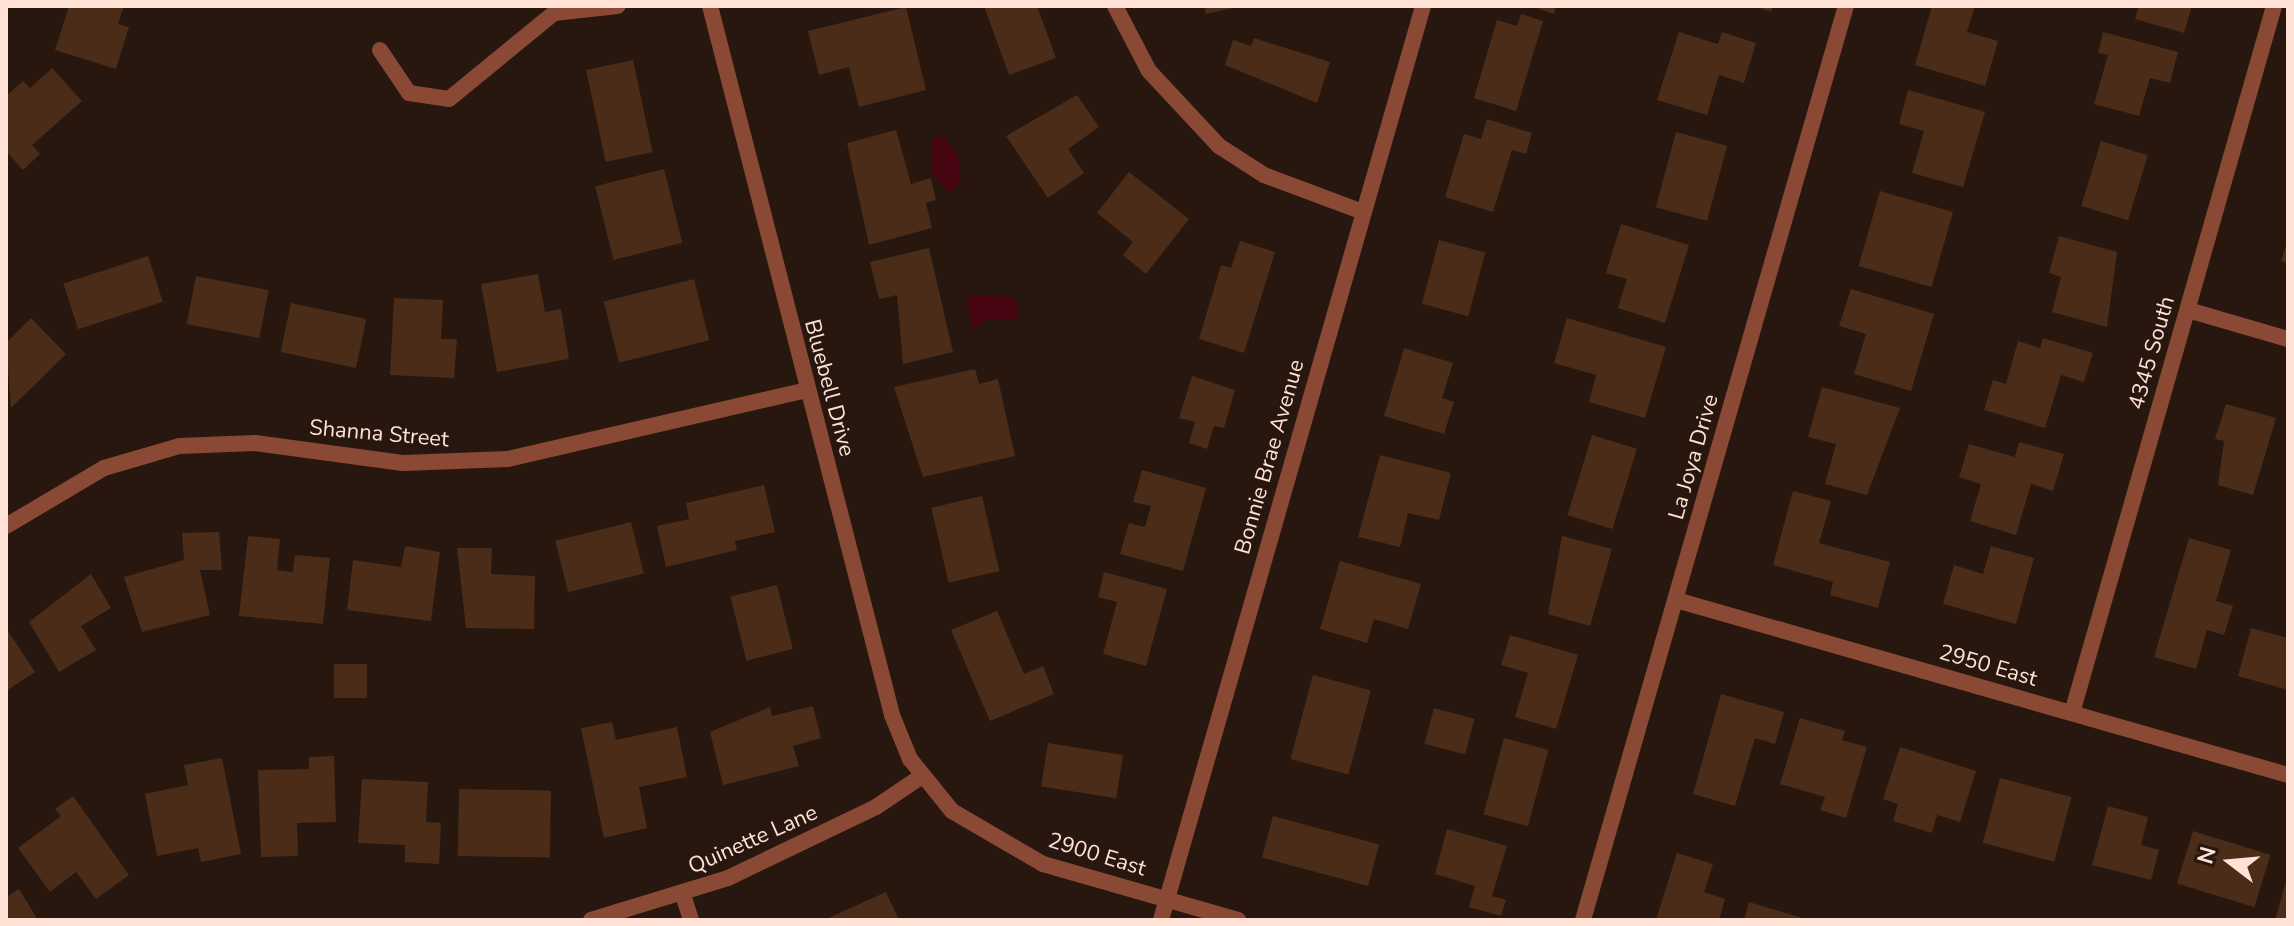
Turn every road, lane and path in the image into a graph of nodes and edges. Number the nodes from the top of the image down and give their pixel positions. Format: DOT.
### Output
graph roads {
  1 [pos="618,6"];
  2 [pos="710,6"];
  3 [pos="1115,6"];
  4 [pos="1423,6"];
  5 [pos="1846,6"];
  6 [pos="2274,6"];
  7 [pos="380,50"];
  8 [pos="1363,212"];
  9 [pos="2188,310"];
  10 [pos="2288,339"];
  11 [pos="807,390"];
  12 [pos="6,526"];
  13 [pos="1676,600"];
  14 [pos="2072,713"];
  15 [pos="2288,775"];
  16 [pos="922,776"];
  17 [pos="683,895"];
  18 [pos="1166,899"];
  19 [pos="591,920"];
  20 [pos="691,920"];
  21 [pos="1161,920"];
  22 [pos="1238,920"];
  23 [pos="1583,920"];
  1 -- 7 [label="street"];
  2 -- 11 [label="street, Bluebell Drive"];
  3 -- 8 [label="street"];
  4 -- 8 [label="street, Bonnie Brae Avenue"];
  5 -- 13 [label="street, La Joya Drive"];
  6 -- 9 [label="street, 4345 South"];
  8 -- 18 [label="street, Bonnie Brae Avenue"];
  9 -- 10 [label="street"];
  9 -- 14 [label="street, 4345 South"];
  11 -- 12 [label="street, Shanna Street"];
  11 -- 16 [label="street, Bluebell Drive"];
  13 -- 14 [label="street, 2950 East"];
  13 -- 23 [label="street, La Joya Drive"];
  14 -- 15 [label="street, 2950 East"];
  16 -- 17 [label="street, Quinette Lane"];
  16 -- 18 [label="street, 2900 East"];
  17 -- 19 [label="street, Quinette Lane"];
  17 -- 20 [label="street"];
  18 -- 21 [label="street, Bonnie Brae Avenue"];
  18 -- 22 [label="street, 2900 East"];
}
